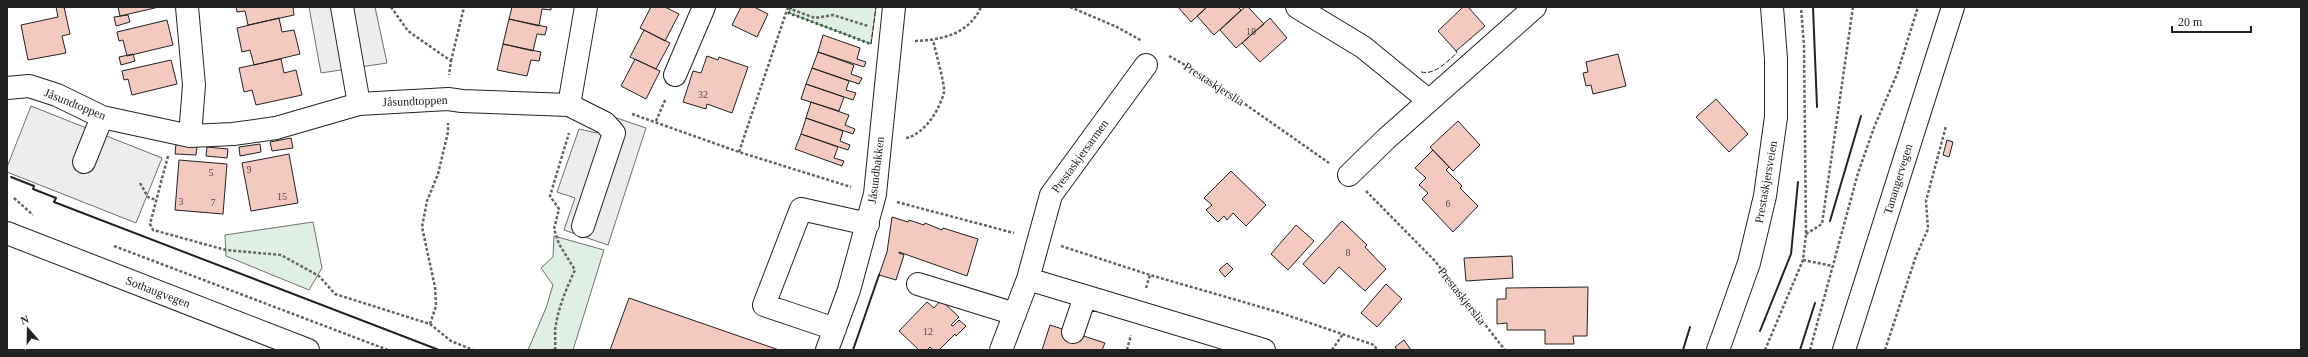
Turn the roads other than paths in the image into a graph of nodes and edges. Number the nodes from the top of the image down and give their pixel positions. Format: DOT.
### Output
graph roads {
  1 [pos="187,7"];
  2 [pos="342,7"];
  3 [pos="586,7"];
  4 [pos="704,7"];
  5 [pos="894,7"];
  6 [pos="1297,7"];
  7 [pos="1535,7"];
  8 [pos="1772,7"];
  9 [pos="1952,7"];
  10 [pos="1146,65"];
  11 [pos="675,75"];
  12 [pos="7,88"];
  13 [pos="1428,100"];
  14 [pos="359,104"];
  15 [pos="569,106"];
  16 [pos="102,117"];
  17 [pos="182,134"];
  18 [pos="84,162"];
  19 [pos="1349,175"];
  20 [pos="868,224"];
  21 [pos="583,226"];
  22 [pos="7,233"];
  23 [pos="1028,279"];
  24 [pos="918,284"];
  25 [pos="1085,297"];
  26 [pos="1015,314"];
  27 [pos="835,329"];
  28 [pos="1073,332"];
  29 [pos="299,348"];
  30 [pos="827,350"];
  31 [pos="1001,350"];
  32 [pos="1261,350"];
  33 [pos="1718,350"];
  34 [pos="1844,350"];
  1 -- 17 [label="street"];
  2 -- 14 [label="street"];
  3 -- 15 [label="street"];
  4 -- 11 [label="street"];
  5 -- 20 [label="street, Jåsundbakken"];
  6 -- 13 [label="street"];
  7 -- 13 [label="street"];
  8 -- 33 [label="street, Prestaskjersveien"];
  9 -- 34 [label="street, Tanangervegen"];
  10 -- 23 [label="street, Prestaskjersarmen"];
  12 -- 16 [label="street, Jåsundtoppen"];
  13 -- 19 [label="street"];
  14 -- 15 [label="street, Jåsundtoppen"];
  14 -- 17 [label="street, Jåsundtoppen"];
  15 -- 21 [label="street"];
  16 -- 17 [label="street, Jåsundtoppen"];
  16 -- 18 [label="street"];
  20 -- 27 [label="street, Jåsundbakken"];
  20 -- 27 [label="street"];
  22 -- 29 [label="street, Sothaugvegen"];
  23 -- 25 [label="street"];
  23 -- 26 [label="street, Prestaskjersarmen"];
  24 -- 26 [label="street"];
  25 -- 28 [label="street"];
  25 -- 32 [label="street"];
  26 -- 31 [label="street, Prestaskjersarmen"];
  27 -- 30 [label="street, Jåsundbakken"];
}
